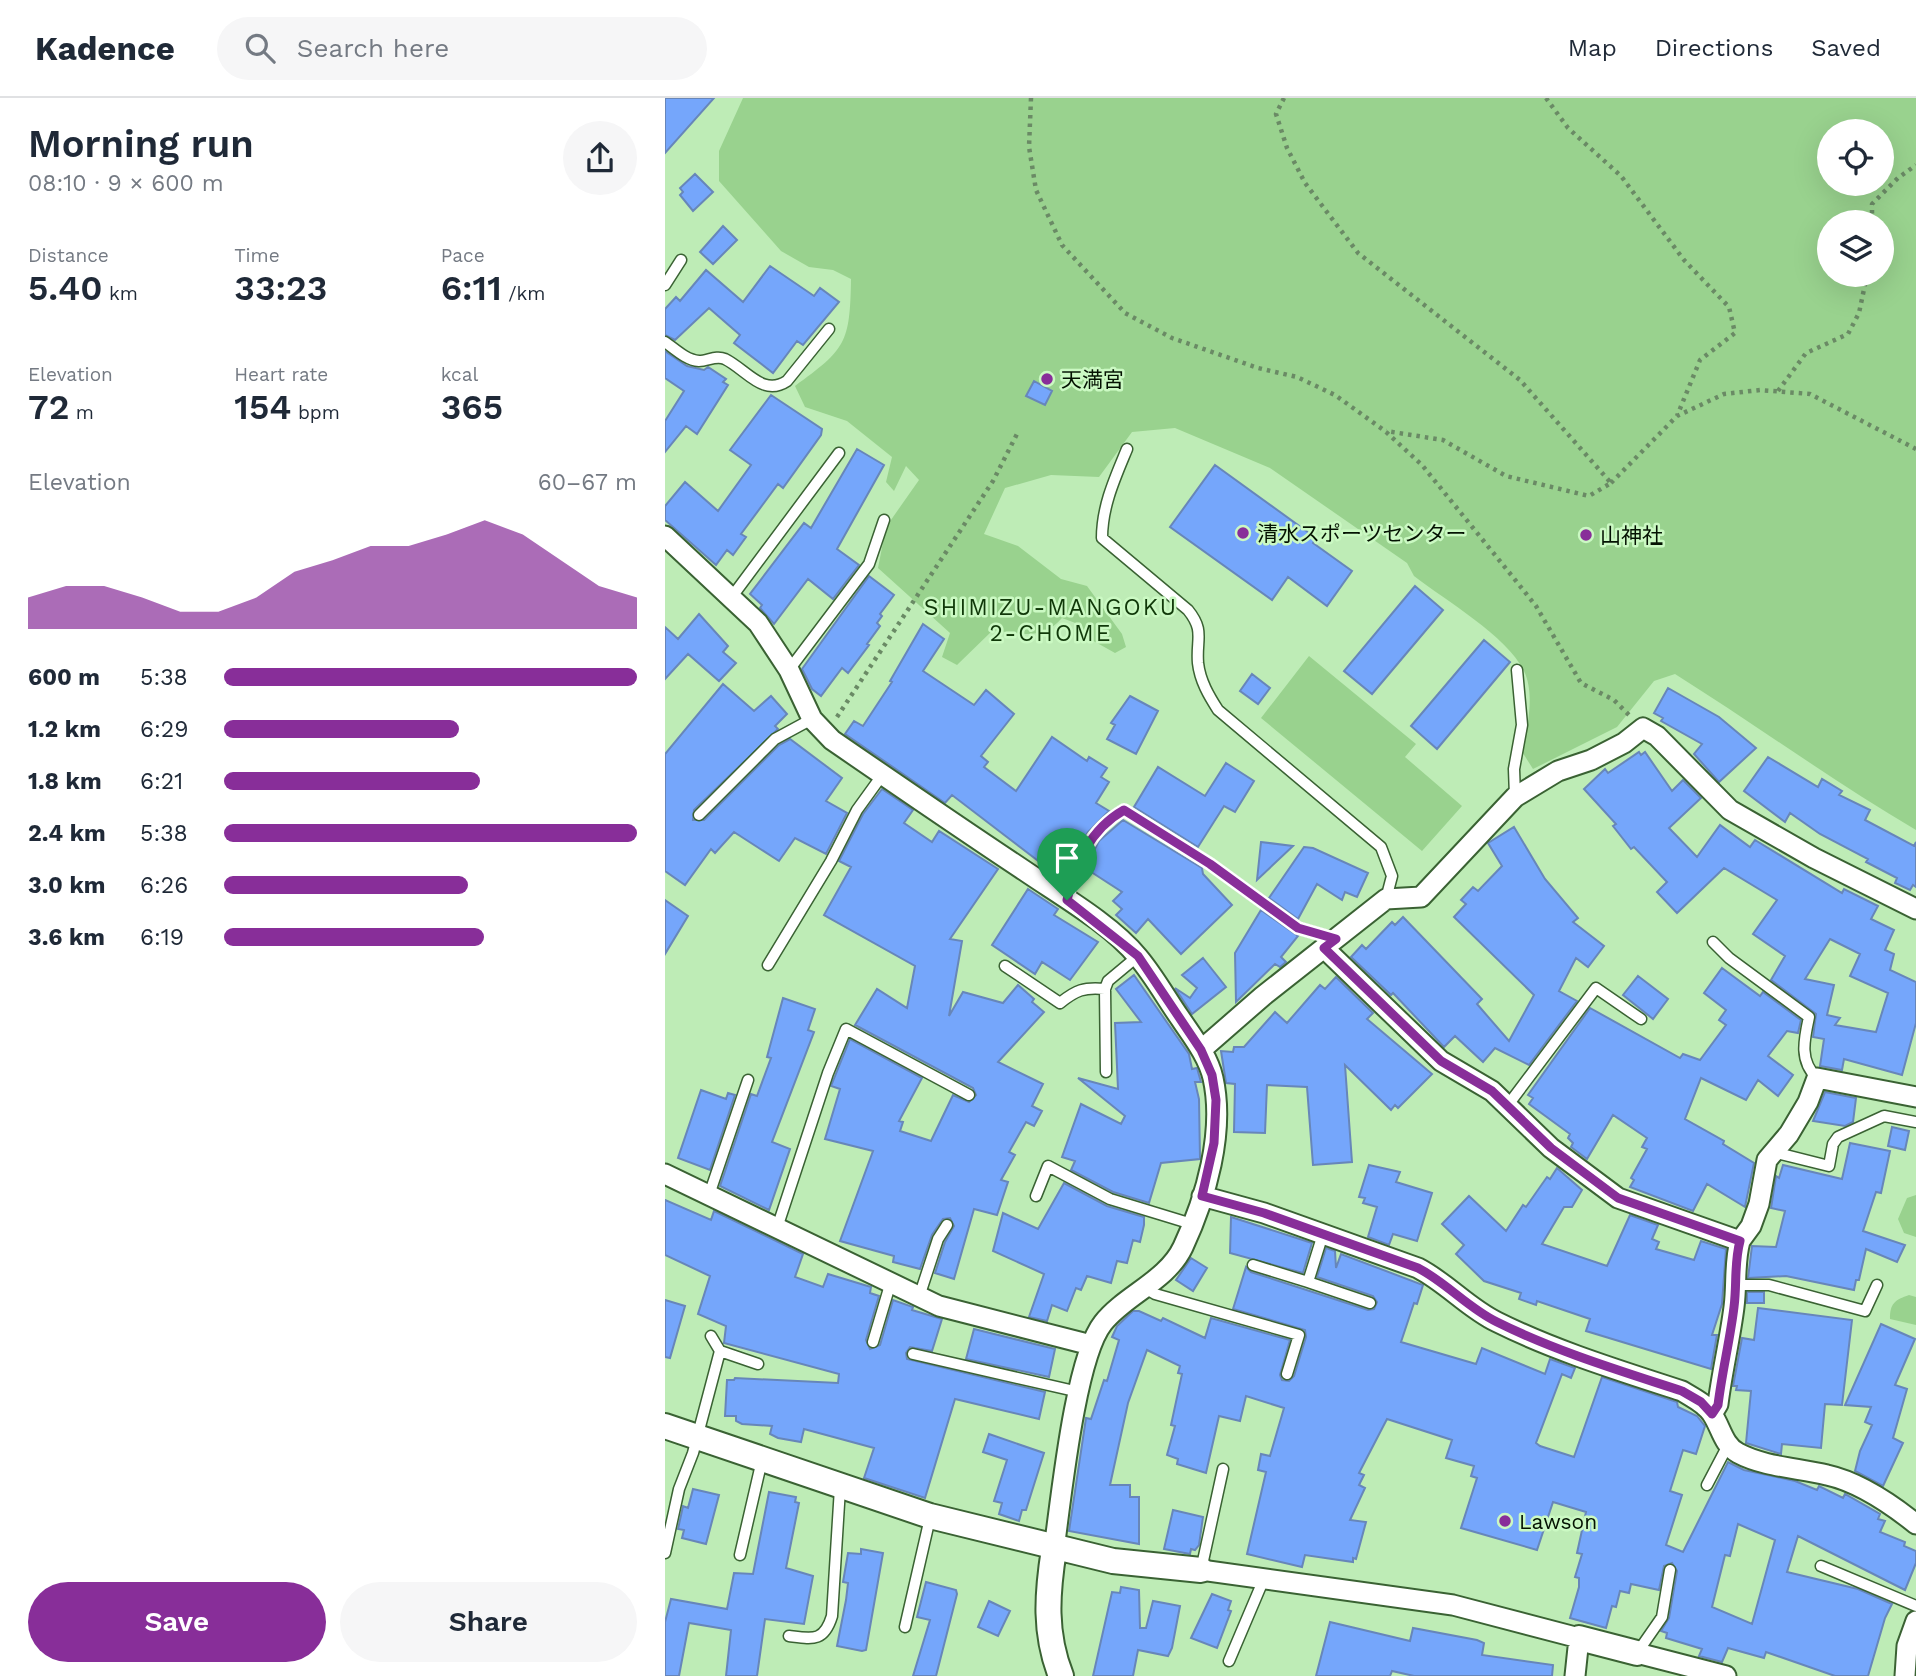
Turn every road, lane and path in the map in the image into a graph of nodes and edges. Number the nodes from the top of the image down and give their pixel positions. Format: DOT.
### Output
graph roads {
  1 [pos="1031,98"];
  2 [pos="1284,98"];
  3 [pos="1546,98"];
  4 [pos="1916,164"];
  5 [pos="1872,210"];
  6 [pos="681,260"];
  7 [pos="665,285"];
  8 [pos="1864,287"];
  9 [pos="829,329"];
  10 [pos="665,342"];
  11 [pos="1778,391"];
  12 [pos="1677,416"];
  13 [pos="1385,431"];
  14 [pos="1017,434"];
  15 [pos="1127,449"];
  16 [pos="1916,449"];
  17 [pos="839,453"];
  18 [pos="1611,483"];
  19 [pos="884,520"];
  20 [pos="665,536"];
  21 [pos="731,597"];
  22 [pos="789,670"];
  23 [pos="1517,670"];
  24 [pos="819,726"];
  25 [pos="1643,728"];
  26 [pos="883,774"];
  27 [pos="1515,797"];
  28 [pos="699,815"];
  29 [pos="1386,899"];
  30 [pos="1067,900"];
  31 [pos="1916,909"];
  32 [pos="1713,942"];
  33 [pos="1330,944"];
  34 [pos="1138,956"];
  35 [pos="768,965"];
  36 [pos="1005,966"];
  37 [pos="1105,989"];
  38 [pos="1641,1019"];
  39 [pos="1201,1050"];
  40 [pos="1106,1072"];
  41 [pos="1817,1079"];
  42 [pos="748,1080"];
  43 [pos="969,1095"];
  44 [pos="1916,1097"];
  45 [pos="1508,1105"];
  46 [pos="1916,1122"];
  47 [pos="1773,1152"];
  48 [pos="665,1174"];
  49 [pos="709,1195"];
  50 [pos="1036,1196"];
  51 [pos="1202,1196"];
  52 [pos="1192,1224"];
  53 [pos="947,1225"];
  54 [pos="777,1229"];
  55 [pos="1323,1234"];
  56 [pos="1740,1241"];
  57 [pos="1253,1265"];
  58 [pos="1308,1282"];
  59 [pos="1877,1284"];
  60 [pos="890,1285"];
  61 [pos="1735,1285"];
  62 [pos="1145,1288"];
  63 [pos="919,1297"];
  64 [pos="1370,1303"];
  65 [pos="711,1336"];
  66 [pos="873,1342"];
  67 [pos="1091,1345"];
  68 [pos="720,1352"];
  69 [pos="913,1354"];
  70 [pos="758,1364"];
  71 [pos="1287,1374"];
  72 [pos="1080,1392"];
  73 [pos="1712,1414"];
  74 [pos="665,1426"];
  75 [pos="698,1435"];
  76 [pos="1728,1445"];
  77 [pos="762,1459"];
  78 [pos="1223,1469"];
  79 [pos="1707,1485"];
  80 [pos="840,1488"];
  81 [pos="930,1517"];
  82 [pos="1916,1524"];
  83 [pos="1054,1549"];
  84 [pos="665,1553"];
  85 [pos="740,1555"];
  86 [pos="1821,1566"];
  87 [pos="1201,1570"];
  88 [pos="1670,1570"];
  89 [pos="1263,1581"];
  90 [pos="1916,1606"];
  91 [pos="1916,1621"];
  92 [pos="905,1627"];
  93 [pos="789,1636"];
  94 [pos="1579,1638"];
  95 [pos="1637,1653"];
  96 [pos="1229,1661"];
  97 [pos="1062,1676"];
  98 [pos="1575,1676"];
  99 [pos="1725,1676"];
  100 [pos="1905,1676"];
  1 -- 13 [label="path"];
  2 -- 18 [label="path"];
  3 -- 12 [label="path"];
  4 -- 5 [label="path"];
  6 -- 7 [label="lane"];
  8 -- 11 [label="path"];
  9 -- 10 [label="lane"];
  11 -- 12 [label="path"];
  11 -- 16 [label="path"];
  12 -- 18 [label="path"];
  13 -- 18 [label="path"];
  13 -- 25 [label="path"];
  14 -- 24 [label="path"];
  15 -- 29 [label="lane"];
  17 -- 21 [label="lane"];
  19 -- 22 [label="lane"];
  20 -- 21 [label="street"];
  21 -- 22 [label="street"];
  22 -- 24 [label="street"];
  23 -- 27 [label="lane"];
  24 -- 26 [label="street"];
  24 -- 28 [label="lane"];
  25 -- 27 [label="street"];
  25 -- 31 [label="street"];
  26 -- 30 [label="street"];
  26 -- 35 [label="lane"];
  27 -- 29 [label="street"];
  29 -- 33 [label="street"];
  30 -- 33 [label="lane"];
  30 -- 34 [label="street"];
  32 -- 41 [label="lane"];
  33 -- 39 [label="street"];
  33 -- 45 [label="street"];
  34 -- 37 [label="lane"];
  34 -- 39 [label="street"];
  36 -- 37 [label="lane"];
  37 -- 40 [label="lane"];
  38 -- 45 [label="lane"];
  39 -- 51 [label="street"];
  41 -- 44 [label="street"];
  41 -- 47 [label="street"];
  42 -- 49 [label="lane"];
  43 -- 54 [label="lane"];
  45 -- 56 [label="street"];
  46 -- 47 [label="lane"];
  47 -- 56 [label="street"];
  48 -- 49 [label="street"];
  49 -- 54 [label="street"];
  50 -- 52 [label="lane"];
  51 -- 52 [label="street"];
  51 -- 55 [label="street"];
  52 -- 62 [label="street"];
  53 -- 63 [label="lane"];
  54 -- 60 [label="street"];
  55 -- 58 [label="lane"];
  55 -- 73 [label="street"];
  56 -- 61 [label="street"];
  57 -- 58 [label="lane"];
  58 -- 64 [label="lane"];
  59 -- 61 [label="lane"];
  60 -- 63 [label="street"];
  60 -- 66 [label="lane"];
  61 -- 73 [label="street"];
  62 -- 67 [label="street"];
  62 -- 71 [label="lane"];
  63 -- 67 [label="street"];
  65 -- 68 [label="lane"];
  67 -- 72 [label="street"];
  68 -- 70 [label="lane"];
  68 -- 75 [label="lane"];
  69 -- 72 [label="lane"];
  72 -- 83 [label="street"];
  73 -- 76 [label="street"];
  74 -- 75 [label="street"];
  75 -- 77 [label="street"];
  75 -- 84 [label="lane"];
  76 -- 79 [label="lane"];
  76 -- 82 [label="street"];
  77 -- 80 [label="street"];
  77 -- 85 [label="lane"];
  78 -- 87 [label="lane"];
  80 -- 81 [label="street"];
  80 -- 93 [label="lane"];
  81 -- 83 [label="street"];
  81 -- 92 [label="lane"];
  83 -- 87 [label="street"];
  83 -- 97 [label="street"];
  86 -- 90 [label="lane"];
  87 -- 89 [label="street"];
  88 -- 95 [label="lane"];
  89 -- 94 [label="street"];
  89 -- 96 [label="lane"];
  91 -- 100 [label="street"];
  94 -- 95 [label="street"];
  94 -- 98 [label="street"];
  95 -- 99 [label="street"];
}
